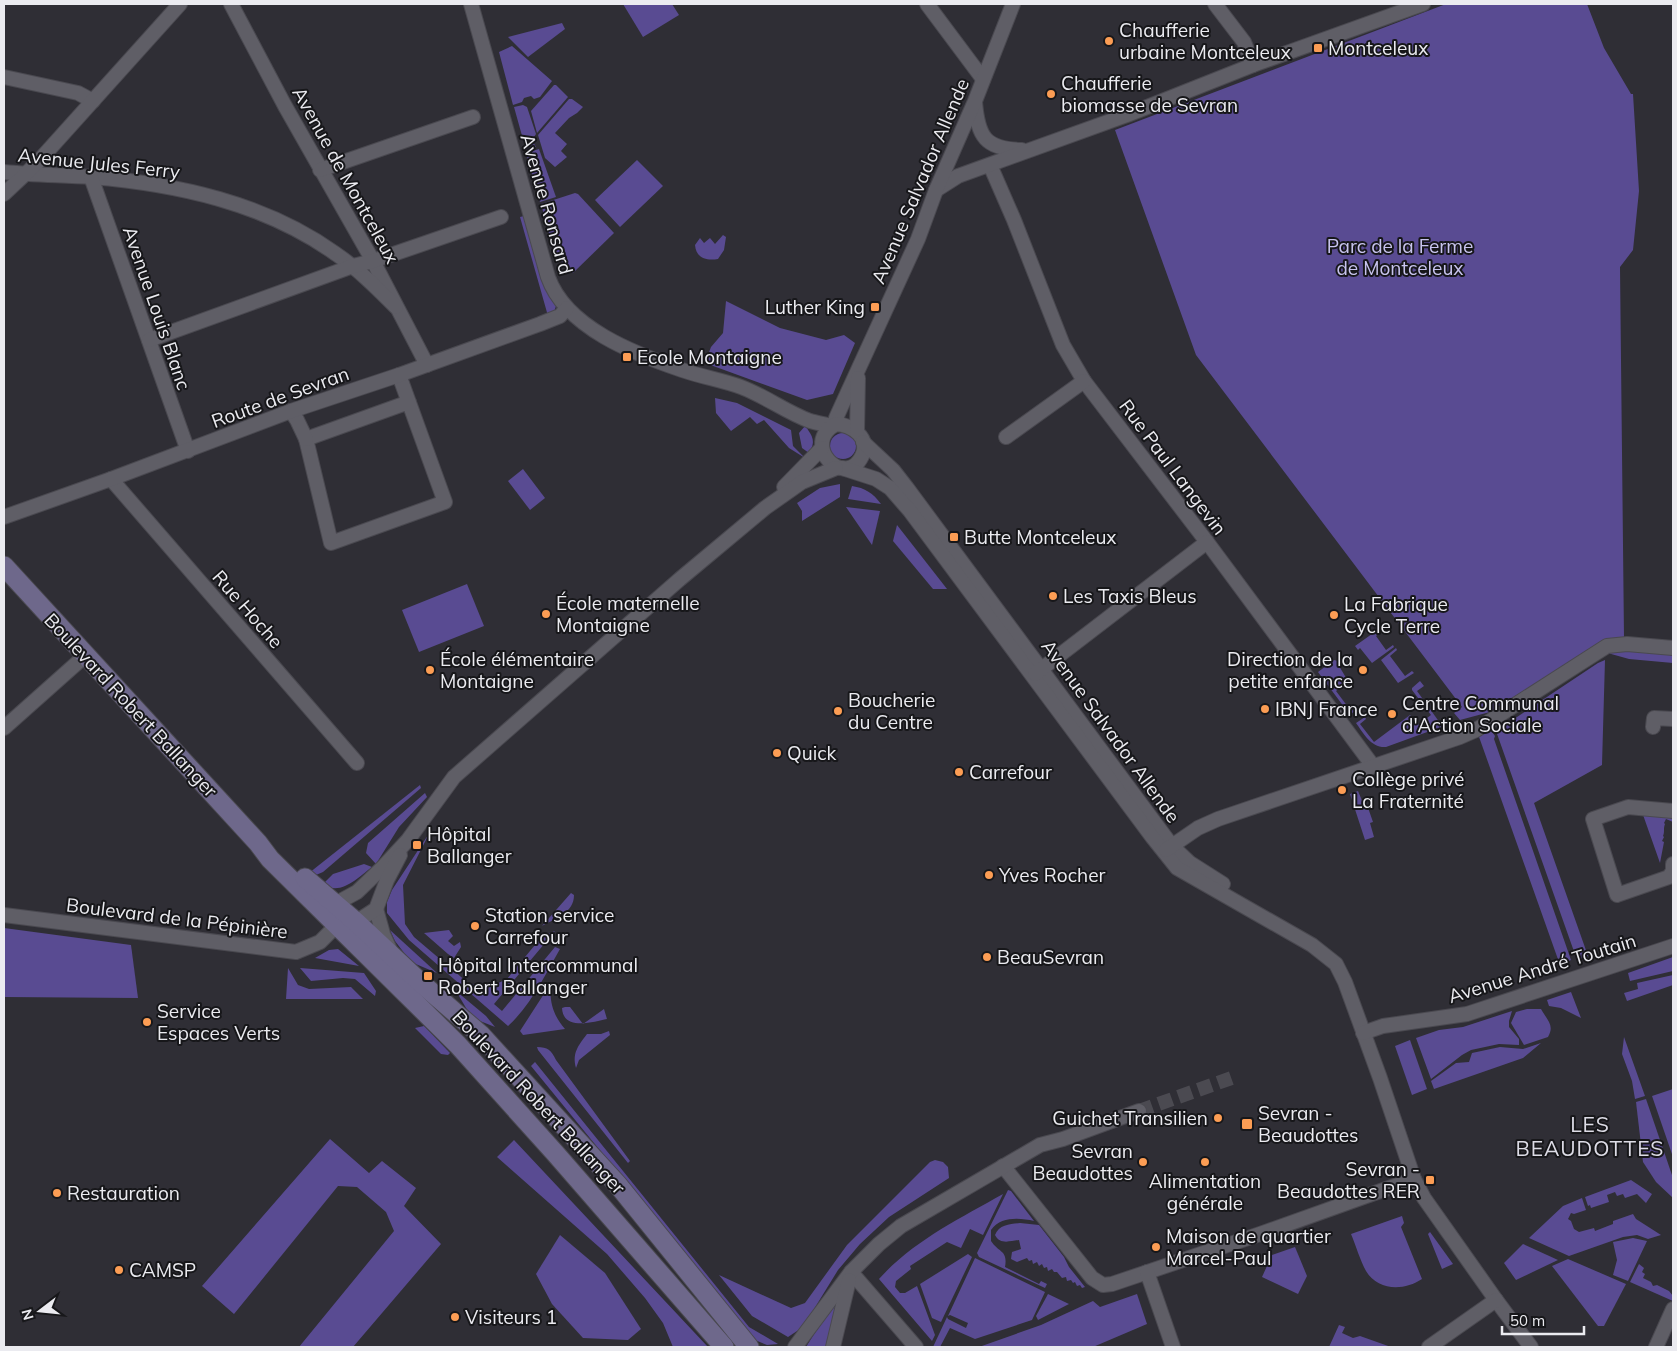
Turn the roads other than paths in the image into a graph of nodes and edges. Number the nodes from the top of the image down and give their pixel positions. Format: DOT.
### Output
graph roads {
  1 [pos="180,4"];
  2 [pos="231,4"];
  3 [pos="472,4"];
  4 [pos="927,4"];
  5 [pos="1013,4"];
  6 [pos="1215,4"];
  7 [pos="1419,4"];
  8 [pos="1252,66"];
  9 [pos="4,77"];
  10 [pos="983,79"];
  11 [pos="93,101"];
  12 [pos="975,101"];
  13 [pos="473,117"];
  14 [pos="1030,150"];
  15 [pos="990,165"];
  16 [pos="320,170"];
  17 [pos="4,172"];
  18 [pos="26,174"];
  19 [pos="91,177"];
  20 [pos="936,190"];
  21 [pos="4,194"];
  22 [pos="502,217"];
  23 [pos="373,261"];
  24 [pos="353,266"];
  25 [pos="396,306"];
  26 [pos="567,308"];
  27 [pos="149,340"];
  28 [pos="427,365"];
  29 [pos="858,372"];
  30 [pos="399,375"];
  31 [pos="1084,381"];
  32 [pos="409,402"];
  33 [pos="290,411"];
  34 [pos="797,415"];
  35 [pos="834,425"];
  36 [pos="860,437"];
  37 [pos="1006,438"];
  38 [pos="306,440"];
  39 [pos="822,445"];
  40 [pos="188,451"];
  41 [pos="839,468"];
  42 [pos="111,479"];
  43 [pos="765,508"];
  44 [pos="4,517"];
  45 [pos="1207,542"];
  46 [pos="4,566"];
  47 [pos="1673,648"];
  48 [pos="86,655"];
  49 [pos="1037,672"];
  50 [pos="1654,718"];
  51 [pos="1673,719"];
  52 [pos="4,728"];
  53 [pos="357,763"];
  54 [pos="1373,766"];
  55 [pos="1673,811"];
  56 [pos="408,840"];
  57 [pos="258,843"];
  58 [pos="1168,849"];
  59 [pos="1673,864"];
  60 [pos="334,904"];
  61 [pos="376,909"];
  62 [pos="4,914"];
  63 [pos="356,922"];
  64 [pos="337,925"];
  65 [pos="1673,946"];
  66 [pos="393,957"];
  67 [pos="1363,1033"];
  68 [pos="1139,1111"];
  69 [pos="1003,1166"];
  70 [pos="1414,1180"];
  71 [pos="851,1272"];
  72 [pos="1147,1272"];
  73 [pos="1496,1300"];
  74 [pos="1673,1309"];
  75 [pos="724,1347"];
  76 [pos="749,1347"];
  77 [pos="795,1347"];
  78 [pos="833,1347"];
  79 [pos="916,1347"];
  80 [pos="1172,1347"];
  81 [pos="1429,1347"];
  82 [pos="1531,1347"];
  83 [pos="1656,1347"];
  1 -- 11 [label="street"];
  2 -- 16 [label="street, Avenue de Montceleux"];
  3 -- 26 [label="street, Avenue Ronsard"];
  4 -- 10 [label="street"];
  5 -- 10 [label="street, Avenue Salvador Allende"];
  6 -- 8 [label="street"];
  7 -- 8 [label="street"];
  8 -- 14 [label="street"];
  9 -- 11 [label="street"];
  10 -- 12 [label="street, Avenue Salvador Allende"];
  11 -- 18 [label="street"];
  12 -- 14 [label="street"];
  12 -- 20 [label="street, Avenue Salvador Allende"];
  13 -- 16 [label="street"];
  14 -- 15 [label="street"];
  15 -- 20 [label="street"];
  15 -- 31 [label="street, Rue Paul Langevin"];
  16 -- 23 [label="street, Avenue de Montceleux"];
  17 -- 18 [label="street, Avenue Jules Ferry"];
  18 -- 19 [label="street, Avenue Jules Ferry"];
  18 -- 21 [label="street"];
  19 -- 24 [label="street, Avenue Jules Ferry"];
  19 -- 27 [label="street, Avenue Louis Blanc"];
  20 -- 29 [label="street, Avenue Salvador Allende"];
  22 -- 23 [label="street"];
  23 -- 24 [label="street"];
  23 -- 25 [label="street, Avenue de Montceleux"];
  24 -- 25 [label="street, Avenue Jules Ferry"];
  24 -- 27 [label="street"];
  25 -- 28 [label="street, Avenue de Montceleux"];
  26 -- 28 [label="street, Route de Sevran"];
  26 -- 34 [label="street, Avenue Ronsard"];
  27 -- 40 [label="street, Avenue Louis Blanc"];
  28 -- 30 [label="street, Route de Sevran"];
  29 -- 35 [label="street, Avenue Salvador Allende"];
  29 -- 36 [label="street, Avenue Salvador Allende"];
  30 -- 32 [label="street"];
  30 -- 33 [label="street, Route de Sevran"];
  31 -- 37 [label="street"];
  31 -- 45 [label="street, Rue Paul Langevin"];
  32 -- 38 [label="street"];
  32 -- 38 [label="street"];
  33 -- 38 [label="street"];
  33 -- 40 [label="street, Route de Sevran"];
  34 -- 35 [label="street, Avenue Ronsard"];
  34 -- 39 [label="street, Avenue Ronsard"];
  35 -- 36 [label="street"];
  35 -- 39 [label="street"];
  36 -- 41 [label="street"];
  36 -- 49 [label="street, Avenue Salvador Allende"];
  39 -- 41 [label="street"];
  39 -- 43 [label="street"];
  40 -- 42 [label="street, Route de Sevran"];
  41 -- 43 [label="street"];
  41 -- 49 [label="street, Avenue Salvador Allende"];
  42 -- 44 [label="street, Route de Sevran"];
  42 -- 53 [label="street, Rue Hoche"];
  43 -- 56 [label="street"];
  45 -- 49 [label="street"];
  45 -- 54 [label="street, Rue Paul Langevin"];
  46 -- 48 [label="main road, Boulevard Robert Ballanger"];
  47 -- 54 [label="street"];
  48 -- 52 [label="street"];
  48 -- 57 [label="main road, Boulevard Robert Ballanger"];
  49 -- 58 [label="street, Avenue Salvador Allende"];
  50 -- 51 [label="street"];
  54 -- 58 [label="street"];
  55 -- 59 [label="street"];
  56 -- 60 [label="street"];
  56 -- 61 [label="street"];
  57 -- 60 [label="main road, Boulevard Robert Ballanger"];
  57 -- 64 [label="main road, Boulevard Robert Ballanger"];
  58 -- 67 [label="street, Avenue Salvador Allende"];
  60 -- 63 [label="main road, Boulevard Robert Ballanger"];
  60 -- 64 [label="street"];
  61 -- 63 [label="street"];
  61 -- 66 [label="street"];
  62 -- 64 [label="street, Boulevard de la Pépinière"];
  63 -- 64 [label="street"];
  63 -- 66 [label="main road, Boulevard Robert Ballanger"];
  64 -- 75 [label="main road, Boulevard Robert Ballanger"];
  65 -- 67 [label="street, Avenue André Toutain"];
  66 -- 76 [label="main road, Boulevard Robert Ballanger"];
  67 -- 70 [label="street, Avenue Salvador Allende"];
  68 -- 69 [label="street"];
  69 -- 71 [label="street"];
  69 -- 72 [label="street"];
  70 -- 72 [label="street"];
  70 -- 73 [label="street, Avenue Salvador Allende"];
  71 -- 77 [label="street"];
  71 -- 78 [label="street"];
  71 -- 79 [label="street"];
  72 -- 80 [label="street"];
  73 -- 81 [label="street"];
  73 -- 82 [label="street, Avenue Salvador Allende"];
  74 -- 83 [label="street"];
}
